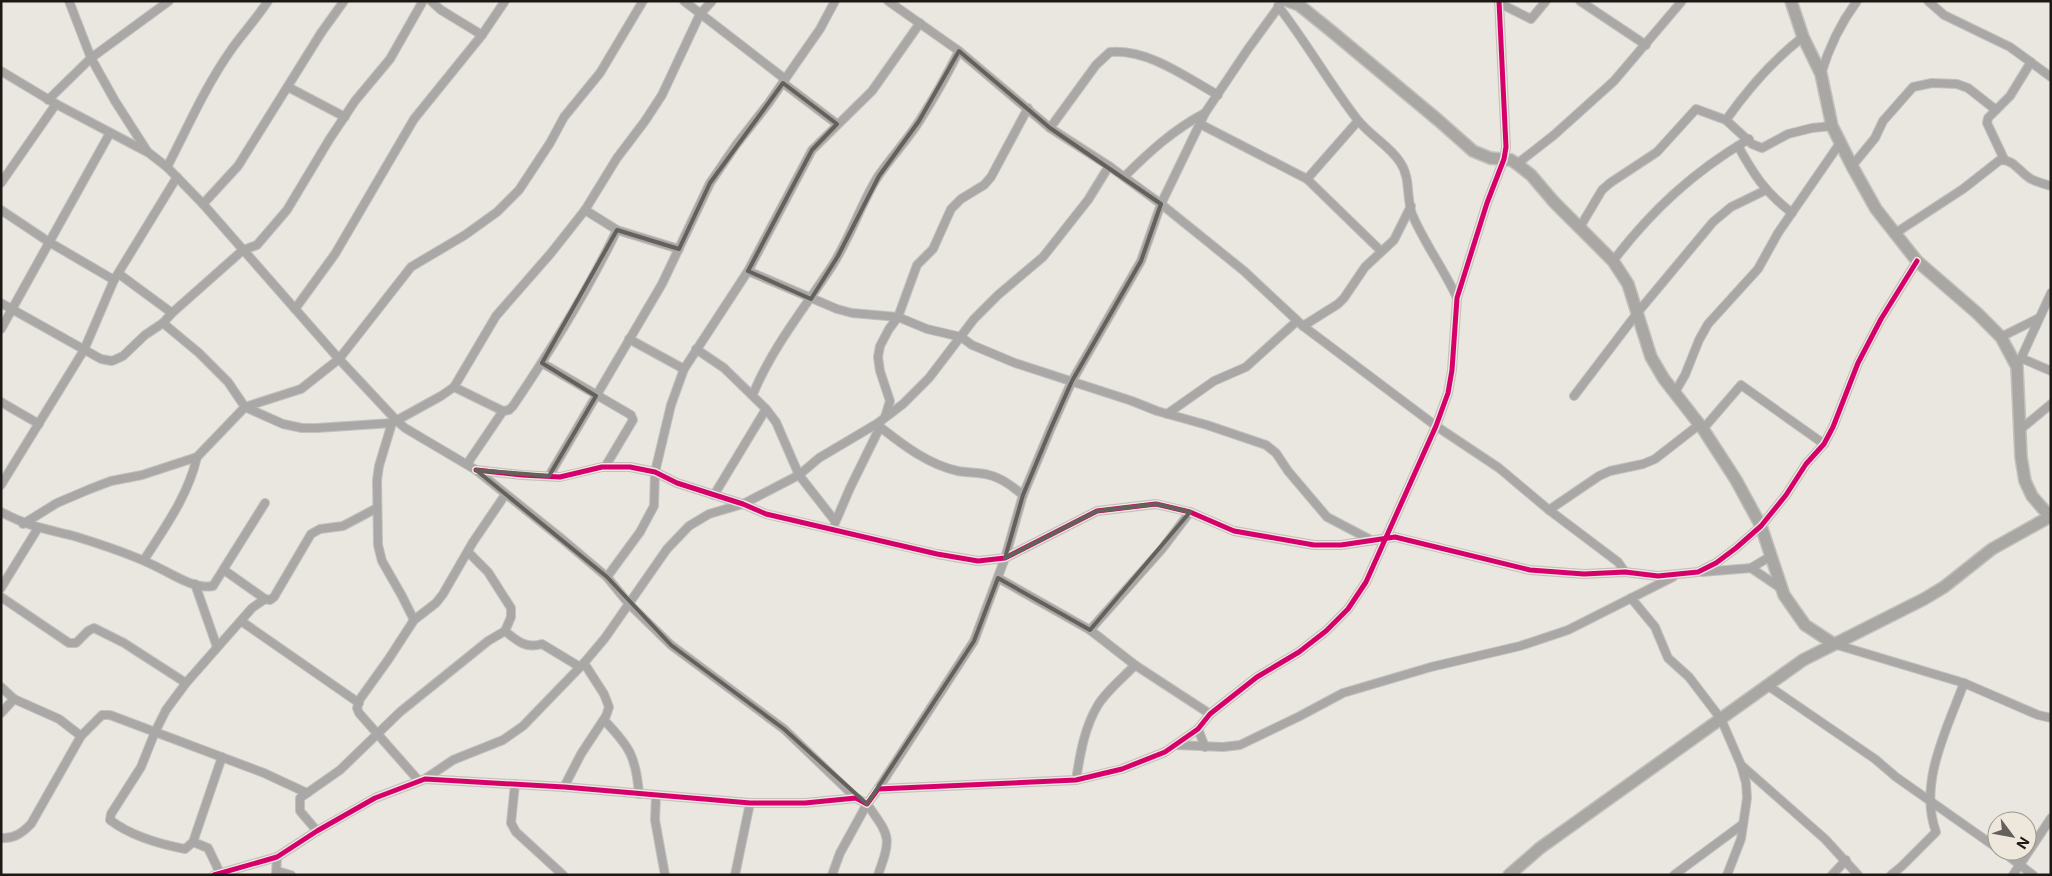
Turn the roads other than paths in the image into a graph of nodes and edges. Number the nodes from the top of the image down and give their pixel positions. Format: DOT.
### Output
graph roads {
  1 [pos="69,1"];
  2 [pos="169,1"];
  3 [pos="268,1"];
  4 [pos="344,1"];
  5 [pos="424,1"];
  6 [pos="431,1"];
  7 [pos="504,1"];
  8 [pos="643,1"];
  9 [pos="684,1"];
  10 [pos="712,1"];
  11 [pos="835,1"];
  12 [pos="888,1"];
  13 [pos="1546,1"];
  14 [pos="1580,1"];
  15 [pos="1682,1"];
  16 [pos="1791,1"];
  17 [pos="1857,1"];
  18 [pos="1928,1"];
  19 [pos="1499,2"];
  20 [pos="1283,3"];
  21 [pos="700,14"];
  22 [pos="920,23"];
  23 [pos="482,35"];
  24 [pos="1803,37"];
  25 [pos="1646,45"];
  26 [pos="959,51"];
  27 [pos="91,58"];
  28 [pos="2030,62"];
  29 [pos="1,71"];
  30 [pos="1821,74"];
  31 [pos="2051,76"];
  32 [pos="784,81"];
  33 [pos="288,87"];
  34 [pos="1218,95"];
  35 [pos="48,100"];
  36 [pos="56,104"];
  37 [pos="1028,108"];
  38 [pos="1996,110"];
  39 [pos="1205,113"];
  40 [pos="345,116"];
  41 [pos="1726,120"];
  42 [pos="1358,121"];
  43 [pos="836,124"];
  44 [pos="1200,124"];
  45 [pos="1832,126"];
  46 [pos="1050,128"];
  47 [pos="110,133"];
  48 [pos="1749,139"];
  49 [pos="1840,144"];
  50 [pos="1738,146"];
  51 [pos="148,153"];
  52 [pos="1504,159"];
  53 [pos="2004,159"];
  54 [pos="1517,164"];
  55 [pos="1109,166"];
  56 [pos="1852,166"];
  57 [pos="167,167"];
  58 [pos="178,177"];
  59 [pos="1124,177"];
  60 [pos="1307,179"];
  61 [pos="1,183"];
  62 [pos="2051,186"];
  63 [pos="1766,190"];
  64 [pos="204,204"];
  65 [pos="1161,204"];
  66 [pos="1411,206"];
  67 [pos="1,210"];
  68 [pos="585,210"];
  69 [pos="1792,213"];
  70 [pos="1580,227"];
  71 [pos="617,230"];
  72 [pos="1894,234"];
  73 [pos="49,242"];
  74 [pos="679,249"];
  75 [pos="243,250"];
  76 [pos="1381,251"];
  77 [pos="1612,261"];
  78 [pos="1917,262"];
  79 [pos="748,271"];
  80 [pos="116,277"];
  81 [pos="2051,293"];
  82 [pos="1457,298"];
  83 [pos="811,299"];
  84 [pos="1,303"];
  85 [pos="295,309"];
  86 [pos="12,311"];
  87 [pos="1638,312"];
  88 [pos="172,313"];
  89 [pos="898,317"];
  90 [pos="2039,318"];
  91 [pos="163,323"];
  92 [pos="1300,323"];
  93 [pos="1,329"];
  94 [pos="961,337"];
  95 [pos="2001,337"];
  96 [pos="629,339"];
  97 [pos="696,349"];
  98 [pos="84,350"];
  99 [pos="339,359"];
  100 [pos="2019,362"];
  101 [pos="542,363"];
  102 [pos="684,369"];
  103 [pos="2051,370"];
  104 [pos="1072,381"];
  105 [pos="454,387"];
  106 [pos="1675,392"];
  107 [pos="753,394"];
  108 [pos="596,396"];
  109 [pos="1574,396"];
  110 [pos="1,402"];
  111 [pos="2051,404"];
  112 [pos="245,407"];
  113 [pos="766,409"];
  114 [pos="503,411"];
  115 [pos="1167,414"];
  116 [pos="885,417"];
  117 [pos="394,422"];
  118 [pos="39,424"];
  119 [pos="879,425"];
  120 [pos="1436,426"];
  121 [pos="1701,426"];
  122 [pos="2021,429"];
  123 [pos="1824,444"];
  124 [pos="197,457"];
  125 [pos="467,464"];
  126 [pos="605,467"];
  127 [pos="476,470"];
  128 [pos="655,472"];
  129 [pos="799,475"];
  130 [pos="550,476"];
  131 [pos="1,485"];
  132 [pos="1023,494"];
  133 [pos="505,495"];
  134 [pos="714,495"];
  135 [pos="264,503"];
  136 [pos="743,504"];
  137 [pos="377,508"];
  138 [pos="1549,510"];
  139 [pos="1,512"];
  140 [pos="1190,512"];
  141 [pos="2050,517"];
  142 [pos="835,521"];
  143 [pos="23,524"];
  144 [pos="1761,526"];
  145 [pos="38,528"];
  146 [pos="835,530"];
  147 [pos="1384,539"];
  148 [pos="1371,540"];
  149 [pos="468,552"];
  150 [pos="1771,556"];
  151 [pos="1005,558"];
  152 [pos="144,560"];
  153 [pos="1751,568"];
  154 [pos="224,570"];
  155 [pos="1625,572"];
  156 [pos="1698,572"];
  157 [pos="1677,575"];
  158 [pos="607,577"];
  159 [pos="998,578"];
  160 [pos="195,584"];
  161 [pos="1,588"];
  162 [pos="1782,589"];
  163 [pos="1,597"];
  164 [pos="1632,598"];
  165 [pos="265,599"];
  166 [pos="629,604"];
  167 [pos="414,620"];
  168 [pos="241,621"];
  169 [pos="1090,630"];
  170 [pos="506,631"];
  171 [pos="1834,644"];
  172 [pos="217,647"];
  173 [pos="582,665"];
  174 [pos="1135,665"];
  175 [pos="186,683"];
  176 [pos="1964,683"];
  177 [pos="1766,685"];
  178 [pos="1,687"];
  179 [pos="14,699"];
  180 [pos="359,703"];
  181 [pos="1,713"];
  182 [pos="1210,714"];
  183 [pos="2051,718"];
  184 [pos="1721,719"];
  185 [pos="604,720"];
  186 [pos="1198,729"];
  187 [pos="155,732"];
  188 [pos="377,733"];
  189 [pos="81,736"];
  190 [pos="1176,745"];
  191 [pos="1205,747"];
  192 [pos="222,757"];
  193 [pos="1741,765"];
  194 [pos="422,780"];
  195 [pos="1076,780"];
  196 [pos="515,784"];
  197 [pos="564,787"];
  198 [pos="878,789"];
  199 [pos="307,793"];
  200 [pos="639,794"];
  201 [pos="656,796"];
  202 [pos="856,798"];
  203 [pos="1929,800"];
  204 [pos="750,803"];
  205 [pos="867,804"];
  206 [pos="2051,818"];
  207 [pos="1743,824"];
  208 [pos="317,831"];
  209 [pos="1,838"];
  210 [pos="1987,841"];
  211 [pos="194,842"];
  212 [pos="277,857"];
  213 [pos="1846,860"];
  214 [pos="2015,861"];
  215 [pos="2019,864"];
  216 [pos="276,873"];
  217 [pos="217,874"];
  218 [pos="291,875"];
  219 [pos="563,875"];
  220 [pos="665,875"];
  221 [pos="735,875"];
  222 [pos="832,875"];
  223 [pos="878,875"];
  224 [pos="1509,875"];
  225 [pos="1674,875"];
  226 [pos="1727,875"];
  227 [pos="1832,875"];
  228 [pos="1858,875"];
  229 [pos="1891,875"];
  230 [pos="2013,875"];
  231 [pos="2032,875"];
  1 -- 27 [label="street"];
  2 -- 27 [label="street"];
  3 -- 57 [label="street"];
  4 -- 33 [label="street"];
  5 -- 40 [label="street"];
  6 -- 23 [label="street"];
  7 -- 23 [label="street"];
  8 -- 99 [label="street"];
  9 -- 21 [label="street"];
  10 -- 21 [label="street"];
  11 -- 32 [label="street"];
  12 -- 22 [label="street"];
  13 -- 19 [label="street"];
  14 -- 25 [label="street"];
  15 -- 25 [label="street"];
  16 -- 24 [label="street"];
  17 -- 30 [label="street"];
  18 -- 28 [label="street"];
  19 -- 52 [label="street"];
  20 -- 34 [label="street"];
  20 -- 42 [label="street"];
  20 -- 52 [label="street"];
  21 -- 32 [label="street"];
  21 -- 68 [label="street"];
  22 -- 26 [label="street"];
  22 -- 43 [label="street"];
  23 -- 85 [label="street"];
  24 -- 30 [label="street"];
  24 -- 41 [label="street"];
  25 -- 54 [label="street"];
  26 -- 37 [label="street"];
  26 -- 83 [label="street"];
  27 -- 35 [label="street"];
  27 -- 51 [label="street"];
  28 -- 31 [label="street"];
  28 -- 38 [label="street"];
  29 -- 35 [label="street"];
  30 -- 45 [label="street"];
  32 -- 43 [label="street"];
  32 -- 74 [label="street"];
  33 -- 40 [label="street"];
  33 -- 64 [label="street"];
  34 -- 39 [label="street"];
  34 -- 46 [label="street"];
  35 -- 36 [label="street"];
  36 -- 47 [label="street"];
  36 -- 61 [label="street"];
  37 -- 46 [label="street"];
  37 -- 89 [label="street"];
  38 -- 53 [label="street"];
  38 -- 56 [label="street"];
  39 -- 44 [label="street"];
  39 -- 59 [label="street"];
  40 -- 75 [label="street"];
  41 -- 48 [label="street"];
  41 -- 70 [label="street"];
  42 -- 60 [label="street"];
  42 -- 66 [label="street"];
  43 -- 79 [label="street"];
  44 -- 60 [label="street"];
  44 -- 65 [label="street"];
  45 -- 48 [label="street"];
  45 -- 49 [label="street"];
  46 -- 55 [label="street"];
  47 -- 51 [label="street"];
  47 -- 73 [label="street"];
  48 -- 50 [label="street"];
  49 -- 56 [label="street"];
  49 -- 69 [label="street"];
  50 -- 63 [label="street"];
  50 -- 77 [label="street"];
  51 -- 57 [label="street"];
  52 -- 54 [label="street"];
  52 -- 82 [label="street"];
  53 -- 62 [label="street"];
  53 -- 72 [label="street"];
  54 -- 70 [label="street"];
  55 -- 59 [label="street"];
  55 -- 94 [label="street"];
  56 -- 72 [label="street"];
  57 -- 58 [label="street"];
  58 -- 64 [label="street"];
  58 -- 80 [label="street"];
  59 -- 65 [label="street"];
  60 -- 76 [label="street"];
  63 -- 69 [label="street"];
  63 -- 87 [label="street"];
  64 -- 75 [label="street"];
  65 -- 92 [label="street"];
  65 -- 104 [label="street"];
  66 -- 76 [label="street"];
  66 -- 82 [label="street"];
  67 -- 73 [label="street"];
  68 -- 71 [label="street"];
  68 -- 105 [label="street"];
  69 -- 106 [label="street"];
  70 -- 77 [label="street"];
  71 -- 74 [label="street"];
  71 -- 101 [label="street"];
  72 -- 78 [label="street"];
  73 -- 80 [label="street"];
  73 -- 86 [label="street"];
  74 -- 96 [label="street"];
  75 -- 85 [label="street"];
  75 -- 88 [label="street"];
  76 -- 92 [label="street"];
  77 -- 87 [label="street"];
  78 -- 95 [label="street"];
  78 -- 123 [label="street"];
  79 -- 83 [label="street"];
  79 -- 97 [label="street"];
  80 -- 88 [label="street"];
  80 -- 98 [label="street"];
  81 -- 90 [label="street"];
  82 -- 120 [label="street"];
  83 -- 89 [label="street"];
  83 -- 107 [label="street"];
  84 -- 86 [label="street"];
  85 -- 99 [label="street"];
  86 -- 93 [label="street"];
  86 -- 98 [label="street"];
  87 -- 106 [label="street"];
  87 -- 109 [label="street"];
  88 -- 91 [label="street"];
  89 -- 94 [label="street"];
  89 -- 116 [label="street"];
  90 -- 95 [label="street"];
  90 -- 100 [label="street"];
  91 -- 98 [label="street"];
  91 -- 112 [label="street"];
  92 -- 115 [label="street"];
  92 -- 120 [label="street"];
  94 -- 104 [label="street"];
  94 -- 116 [label="street"];
  95 -- 100 [label="street"];
  96 -- 102 [label="street"];
  96 -- 108 [label="street"];
  97 -- 102 [label="street"];
  97 -- 107 [label="street"];
  98 -- 118 [label="street"];
  99 -- 112 [label="street"];
  99 -- 117 [label="street"];
  100 -- 103 [label="street"];
  100 -- 122 [label="street"];
  101 -- 108 [label="street"];
  101 -- 114 [label="street"];
  102 -- 128 [label="street"];
  104 -- 115 [label="street"];
  104 -- 132 [label="street"];
  105 -- 114 [label="street"];
  105 -- 117 [label="street"];
  106 -- 121 [label="street"];
  107 -- 113 [label="street"];
  108 -- 126 [label="street"];
  108 -- 130 [label="street"];
  110 -- 118 [label="street"];
  111 -- 122 [label="street"];
  112 -- 117 [label="street"];
  112 -- 124 [label="street"];
  113 -- 129 [label="street"];
  113 -- 134 [label="street"];
  114 -- 125 [label="street"];
  115 -- 148 [label="street"];
  116 -- 119 [label="street"];
  117 -- 125 [label="street"];
  117 -- 137 [label="street"];
  118 -- 131 [label="street"];
  119 -- 129 [label="street"];
  119 -- 132 [label="street"];
  119 -- 142 [label="street"];
  120 -- 138 [label="street"];
  120 -- 147 [label="street"];
  121 -- 123 [label="street"];
  121 -- 138 [label="street"];
  121 -- 144 [label="street"];
  122 -- 141 [label="street"];
  123 -- 144 [label="street"];
  124 -- 143 [label="street"];
  124 -- 152 [label="street"];
  125 -- 127 [label="street"];
  126 -- 128 [label="street"];
  126 -- 130 [label="street"];
  127 -- 130 [label="street"];
  127 -- 133 [label="street"];
  128 -- 134 [label="street"];
  128 -- 158 [label="street"];
  129 -- 136 [label="street"];
  129 -- 142 [label="street"];
  132 -- 151 [label="street"];
  133 -- 149 [label="street"];
  133 -- 158 [label="street"];
  134 -- 136 [label="street"];
  135 -- 154 [label="street"];
  136 -- 146 [label="street"];
  136 -- 166 [label="street"];
  137 -- 165 [label="street"];
  137 -- 167 [label="street"];
  138 -- 155 [label="street"];
  139 -- 143 [label="street"];
  140 -- 148 [label="street"];
  140 -- 151 [label="street"];
  140 -- 169 [label="street"];
  141 -- 171 [label="street"];
  142 -- 146 [label="street"];
  143 -- 145 [label="street"];
  144 -- 150 [label="street"];
  144 -- 156 [label="street"];
  145 -- 152 [label="street"];
  145 -- 161 [label="street"];
  146 -- 151 [label="street"];
  147 -- 148 [label="street"];
  147 -- 155 [label="street"];
  147 -- 182 [label="street"];
  149 -- 167 [label="street"];
  149 -- 170 [label="street"];
  150 -- 153 [label="street"];
  150 -- 162 [label="street"];
  151 -- 159 [label="street"];
  152 -- 160 [label="street"];
  153 -- 156 [label="street"];
  153 -- 162 [label="street"];
  154 -- 160 [label="street"];
  154 -- 165 [label="street"];
  155 -- 157 [label="street"];
  156 -- 157 [label="street"];
  157 -- 164 [label="street"];
  158 -- 166 [label="street"];
  159 -- 169 [label="street"];
  159 -- 198 [label="street"];
  160 -- 172 [label="street"];
  162 -- 171 [label="street"];
  163 -- 175 [label="street"];
  164 -- 184 [label="street"];
  164 -- 191 [label="street"];
  165 -- 168 [label="street"];
  166 -- 173 [label="street"];
  166 -- 202 [label="street"];
  167 -- 180 [label="street"];
  168 -- 172 [label="street"];
  168 -- 180 [label="street"];
  169 -- 174 [label="street"];
  170 -- 173 [label="street"];
  170 -- 188 [label="street"];
  171 -- 176 [label="street"];
  171 -- 177 [label="street"];
  172 -- 175 [label="street"];
  173 -- 185 [label="street"];
  173 -- 194 [label="street"];
  174 -- 182 [label="street"];
  174 -- 195 [label="street"];
  175 -- 187 [label="street"];
  176 -- 183 [label="street"];
  176 -- 203 [label="street"];
  177 -- 184 [label="street"];
  177 -- 203 [label="street"];
  178 -- 179 [label="street"];
  179 -- 181 [label="street"];
  179 -- 189 [label="street"];
  180 -- 188 [label="street"];
  182 -- 186 [label="street"];
  184 -- 193 [label="street"];
  184 -- 224 [label="street"];
  185 -- 197 [label="street"];
  185 -- 200 [label="street"];
  186 -- 190 [label="street"];
  186 -- 191 [label="street"];
  187 -- 189 [label="street"];
  187 -- 192 [label="street"];
  187 -- 211 [label="street"];
  188 -- 194 [label="street"];
  188 -- 199 [label="street"];
  189 -- 209 [label="street"];
  190 -- 191 [label="street"];
  190 -- 195 [label="street"];
  192 -- 199 [label="street"];
  192 -- 211 [label="street"];
  193 -- 207 [label="street"];
  193 -- 213 [label="street"];
  194 -- 196 [label="street"];
  194 -- 208 [label="street"];
  195 -- 198 [label="street"];
  196 -- 197 [label="street"];
  196 -- 219 [label="street"];
  197 -- 200 [label="street"];
  198 -- 205 [label="street"];
  199 -- 208 [label="street"];
  200 -- 201 [label="street"];
  201 -- 204 [label="street"];
  201 -- 220 [label="street"];
  202 -- 204 [label="street"];
  202 -- 205 [label="street"];
  203 -- 210 [label="street"];
  203 -- 229 [label="street"];
  204 -- 221 [label="street"];
  205 -- 222 [label="street"];
  205 -- 223 [label="street"];
  206 -- 215 [label="street"];
  207 -- 225 [label="street"];
  207 -- 226 [label="street"];
  208 -- 212 [label="street"];
  211 -- 217 [label="street"];
  212 -- 216 [label="street"];
  212 -- 217 [label="street"];
  213 -- 227 [label="street"];
  213 -- 228 [label="street"];
  214 -- 215 [label="street"];
  215 -- 230 [label="street"];
  215 -- 231 [label="street"];
  216 -- 218 [label="street"];
}
